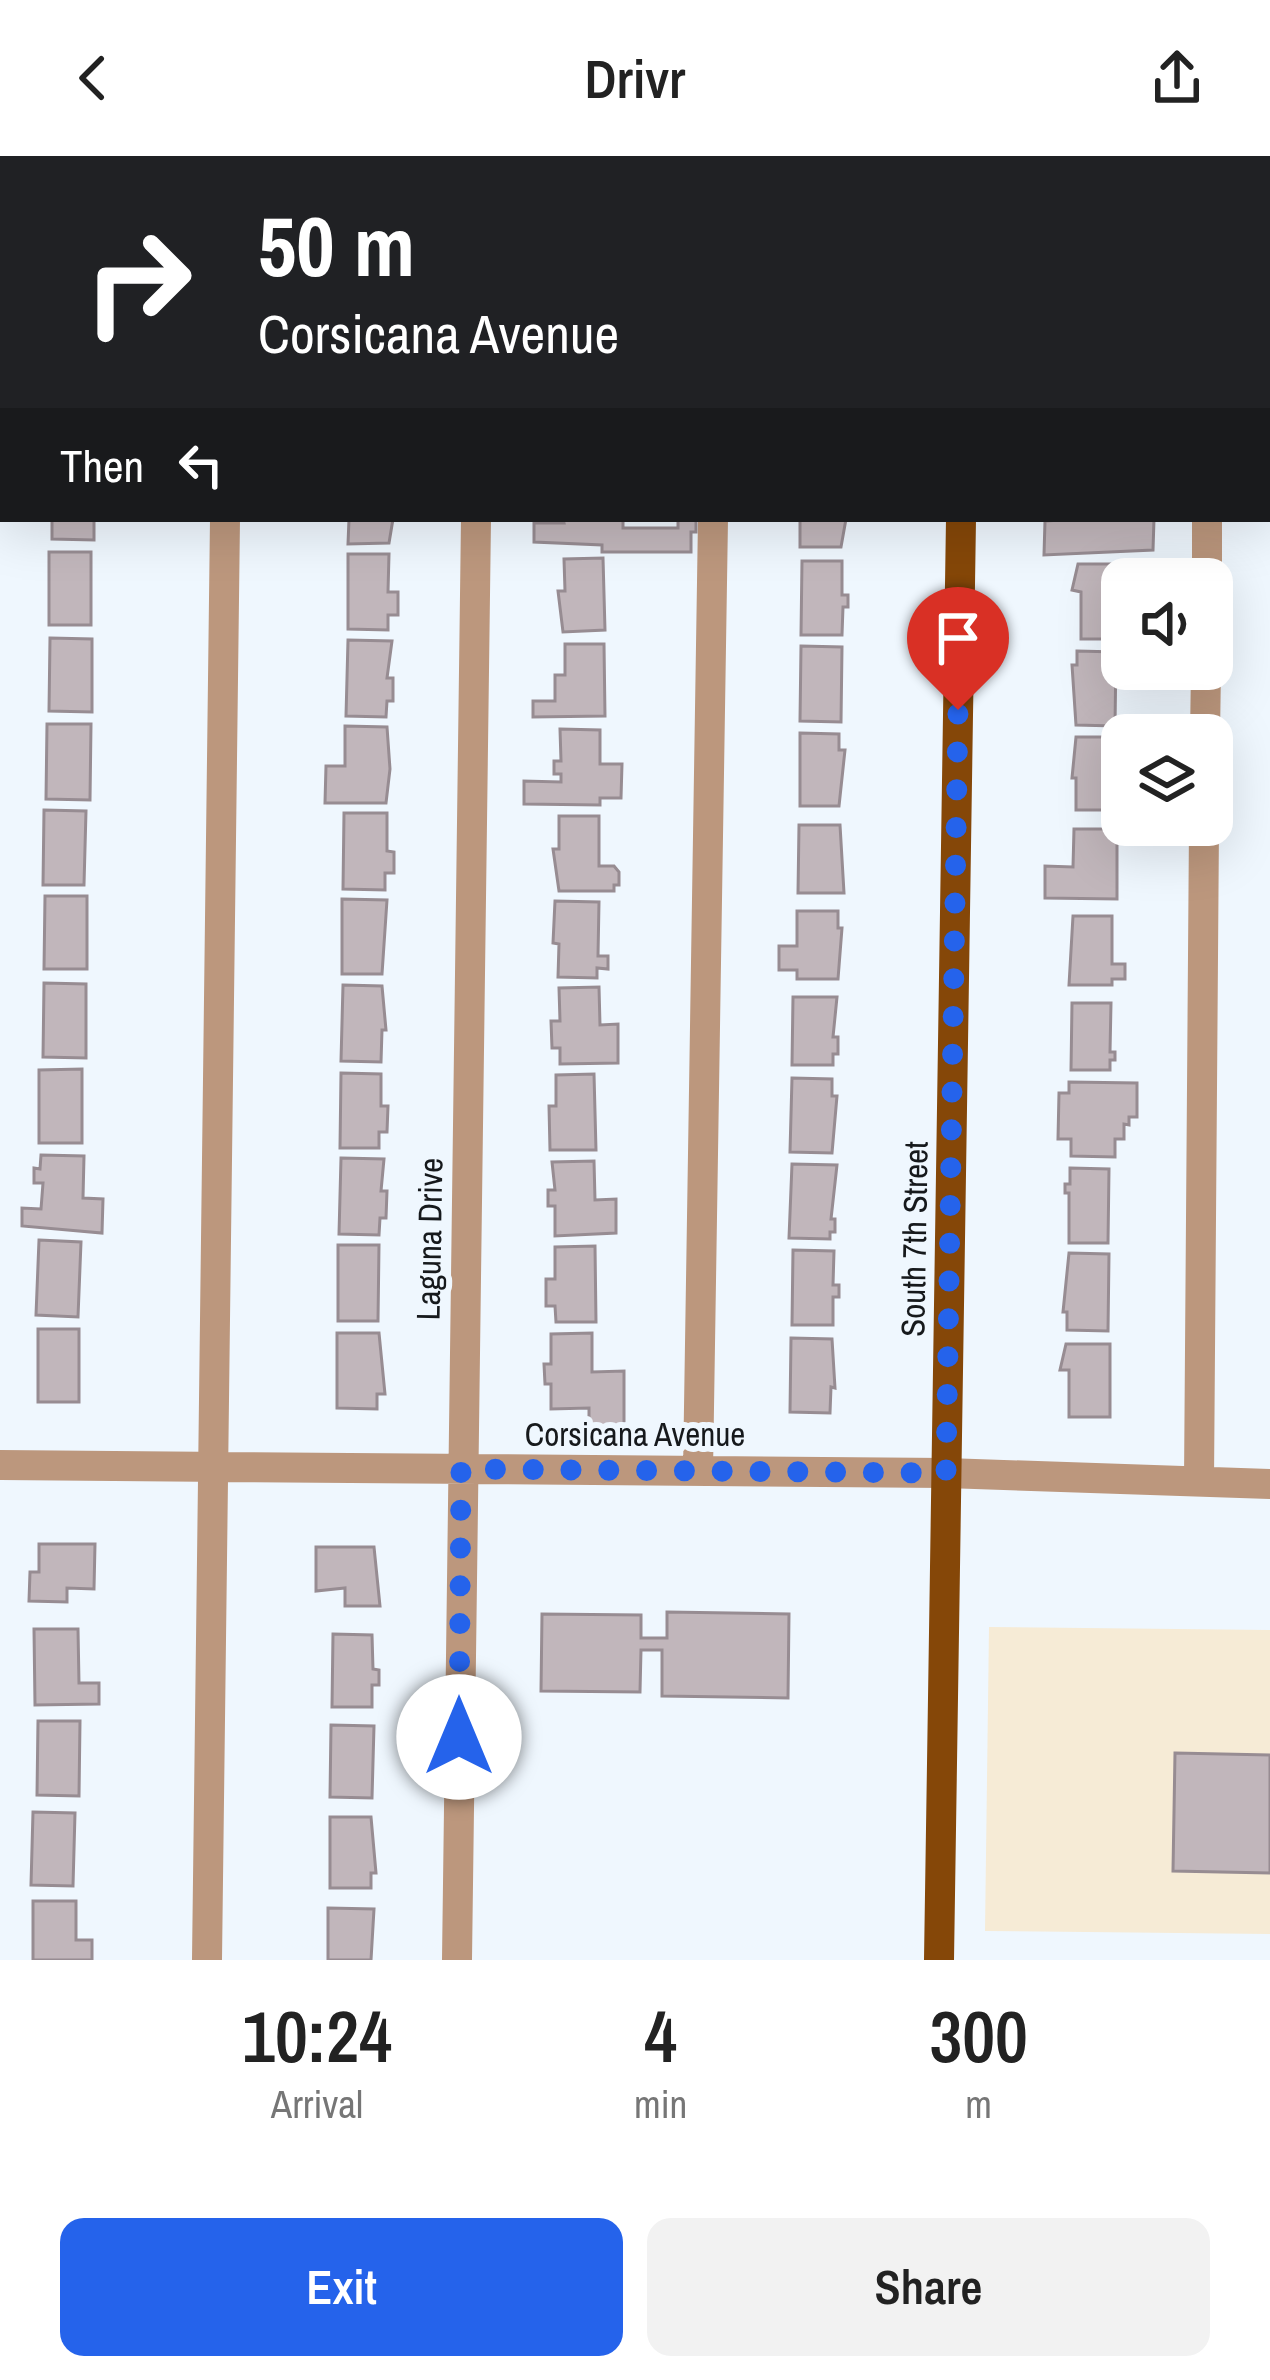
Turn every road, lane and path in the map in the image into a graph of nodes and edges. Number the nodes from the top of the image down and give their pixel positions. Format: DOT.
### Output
graph roads {
  1 [pos="225,522"];
  2 [pos="476,522"];
  3 [pos="713,522"];
  4 [pos="961,522"];
  5 [pos="1207,522"];
  6 [pos="1207,558"];
  7 [pos="1204,846"];
  8 [pos="0,1466"];
  9 [pos="210,1467"];
  10 [pos="461,1469"];
  11 [pos="698,1471"];
  12 [pos="946,1473"];
  13 [pos="1198,1481"];
  14 [pos="1270,1484"];
  15 [pos="207,1960"];
  16 [pos="457,1960"];
  17 [pos="939,1960"];
  1 -- 9 [label="street"];
  2 -- 10 [label="street, Laguna Drive"];
  3 -- 11 [label="street"];
  4 -- 12 [label="main road, South 7th Street"];
  5 -- 6 [label="street"];
  7 -- 13 [label="street"];
  8 -- 9 [label="street, Corsicana Avenue"];
  9 -- 10 [label="street, Corsicana Avenue"];
  9 -- 15 [label="street"];
  10 -- 11 [label="street, Corsicana Avenue"];
  10 -- 16 [label="street, Laguna Drive"];
  11 -- 12 [label="street, Corsicana Avenue"];
  12 -- 13 [label="street, Corsicana Avenue"];
  12 -- 17 [label="main road, South 7th Street"];
  13 -- 14 [label="street, Corsicana Avenue"];
}
